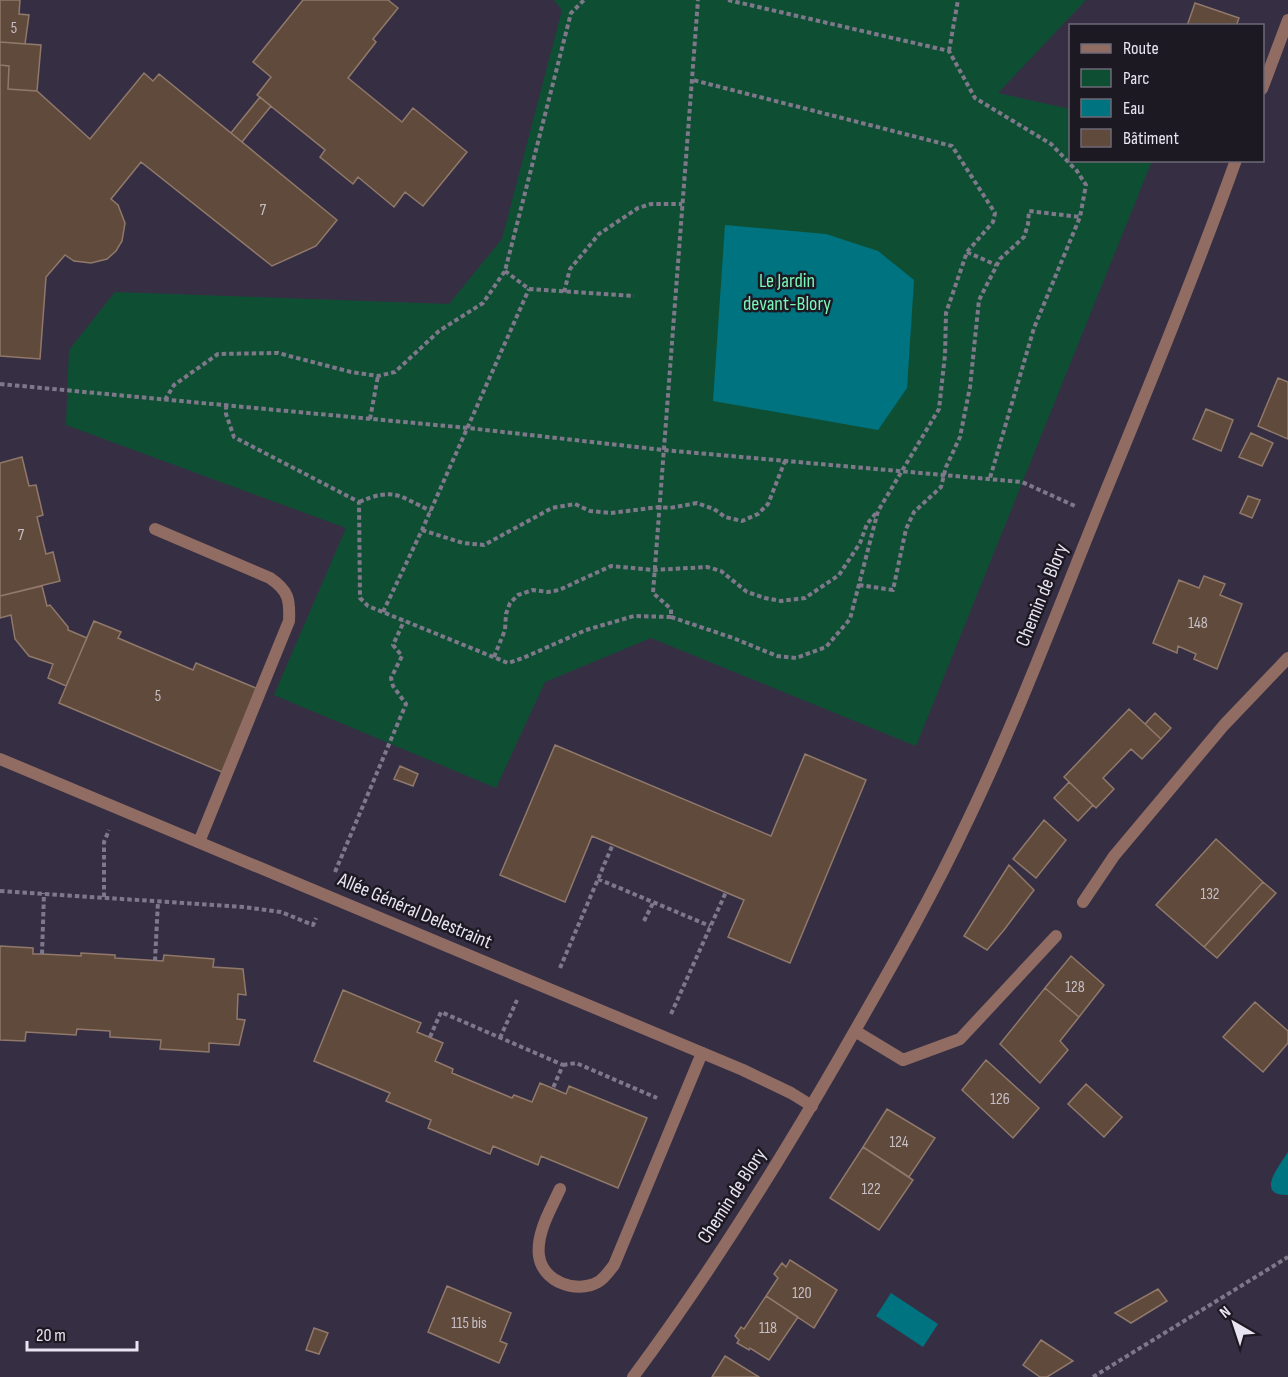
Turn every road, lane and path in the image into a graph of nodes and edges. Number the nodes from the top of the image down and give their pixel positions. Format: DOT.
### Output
graph roads {
  1 [pos="584,0"];
  2 [pos="698,0"];
  3 [pos="728,0"];
  4 [pos="958,0"];
  5 [pos="1288,20"];
  6 [pos="949,51"];
  7 [pos="693,80"];
  8 [pos="1264,86"];
  9 [pos="1235,162"];
  10 [pos="682,204"];
  11 [pos="1080,218"];
  12 [pos="967,252"];
  13 [pos="996,265"];
  14 [pos="505,271"];
  15 [pos="529,290"];
  16 [pos="564,292"];
  17 [pos="634,296"];
  18 [pos="378,376"];
  19 [pos="0,384"];
  20 [pos="165,400"];
  21 [pos="226,405"];
  22 [pos="369,419"];
  23 [pos="468,428"];
  24 [pos="663,450"];
  25 [pos="785,461"];
  26 [pos="903,471"];
  27 [pos="944,475"];
  28 [pos="990,478"];
  29 [pos="359,502"];
  30 [pos="659,507"];
  31 [pos="431,511"];
  32 [pos="878,512"];
  33 [pos="1096,516"];
  34 [pos="155,529"];
  35 [pos="422,530"];
  36 [pos="654,570"];
  37 [pos="859,585"];
  38 [pos="383,612"];
  39 [pos="671,617"];
  40 [pos="404,621"];
  41 [pos="494,657"];
  42 [pos="1288,658"];
  43 [pos="388,743"];
  44 [pos="0,759"];
  45 [pos="118,809"];
  46 [pos="199,842"];
  47 [pos="613,844"];
  48 [pos="598,879"];
  49 [pos="726,892"];
  50 [pos="44,893"];
  51 [pos="104,897"];
  52 [pos="158,901"];
  53 [pos="1083,902"];
  54 [pos="653,903"];
  55 [pos="644,921"];
  56 [pos="710,926"];
  57 [pos="1056,936"];
  58 [pos="42,954"];
  59 [pos="155,961"];
  60 [pos="526,979"];
  61 [pos="550,989"];
  62 [pos="855,1031"];
  63 [pos="661,1036"];
  64 [pos="430,1037"];
  65 [pos="500,1038"];
  66 [pos="702,1053"];
  67 [pos="563,1065"];
  68 [pos="553,1088"];
  69 [pos="812,1106"];
  70 [pos="680,1108"];
  71 [pos="560,1189"];
  72 [pos="1288,1257"];
  73 [pos="633,1377"];
  74 [pos="1093,1377"];
  1 -- 14 [label="path"];
  2 -- 7 [label="path"];
  3 -- 6 [label="path"];
  4 -- 6 [label="path"];
  5 -- 8 [label="street"];
  6 -- 11 [label="path"];
  7 -- 10 [label="path"];
  7 -- 12 [label="path"];
  9 -- 33 [label="street, Chemin de Blory"];
  10 -- 16 [label="path"];
  10 -- 24 [label="path"];
  11 -- 13 [label="path"];
  11 -- 28 [label="path"];
  12 -- 13 [label="path"];
  12 -- 26 [label="path"];
  13 -- 27 [label="path"];
  14 -- 15 [label="path"];
  14 -- 18 [label="path"];
  15 -- 16 [label="path"];
  15 -- 23 [label="path"];
  16 -- 17 [label="path"];
  18 -- 20 [label="path"];
  18 -- 22 [label="path"];
  19 -- 20 [label="path"];
  20 -- 21 [label="path"];
  21 -- 22 [label="path"];
  21 -- 29 [label="path"];
  22 -- 23 [label="path"];
  23 -- 24 [label="path"];
  23 -- 31 [label="path"];
  24 -- 25 [label="path"];
  24 -- 30 [label="path"];
  25 -- 26 [label="path"];
  25 -- 30 [label="path"];
  26 -- 27 [label="path"];
  26 -- 32 [label="path"];
  27 -- 28 [label="path"];
  27 -- 37 [label="path"];
  28 -- 33 [label="path"];
  29 -- 31 [label="path"];
  29 -- 38 [label="path"];
  30 -- 35 [label="path"];
  30 -- 36 [label="path"];
  31 -- 35 [label="path"];
  32 -- 36 [label="path"];
  32 -- 37 [label="path"];
  33 -- 62 [label="street, Chemin de Blory"];
  34 -- 46 [label="street"];
  35 -- 38 [label="path"];
  36 -- 39 [label="path"];
  36 -- 41 [label="path"];
  37 -- 39 [label="path"];
  38 -- 40 [label="path"];
  39 -- 41 [label="path"];
  40 -- 41 [label="path"];
  40 -- 43 [label="path"];
  42 -- 53 [label="street"];
  44 -- 45 [label="street, Allée Général Delestraint"];
  45 -- 46 [label="street, Allée Général Delestraint"];
  45 -- 51 [label="path"];
  46 -- 60 [label="street, Allée Général Delestraint"];
  47 -- 48 [label="path"];
  48 -- 54 [label="path"];
  48 -- 61 [label="path"];
  49 -- 56 [label="path"];
  50 -- 58 [label="path"];
  52 -- 59 [label="path"];
  54 -- 55 [label="path"];
  54 -- 56 [label="path"];
  56 -- 63 [label="path"];
  57 -- 62 [label="street"];
  60 -- 61 [label="street, Allée Général Delestraint"];
  60 -- 65 [label="path"];
  61 -- 63 [label="street, Allée Général Delestraint"];
  62 -- 69 [label="street, Chemin de Blory"];
  63 -- 66 [label="street, Allée Général Delestraint"];
  64 -- 65 [label="path"];
  65 -- 67 [label="path"];
  66 -- 69 [label="street, Allée Général Delestraint"];
  66 -- 70 [label="street"];
  67 -- 68 [label="path"];
  67 -- 70 [label="path"];
  69 -- 73 [label="street, Chemin de Blory"];
  70 -- 71 [label="street"];
  72 -- 74 [label="path"];
}
